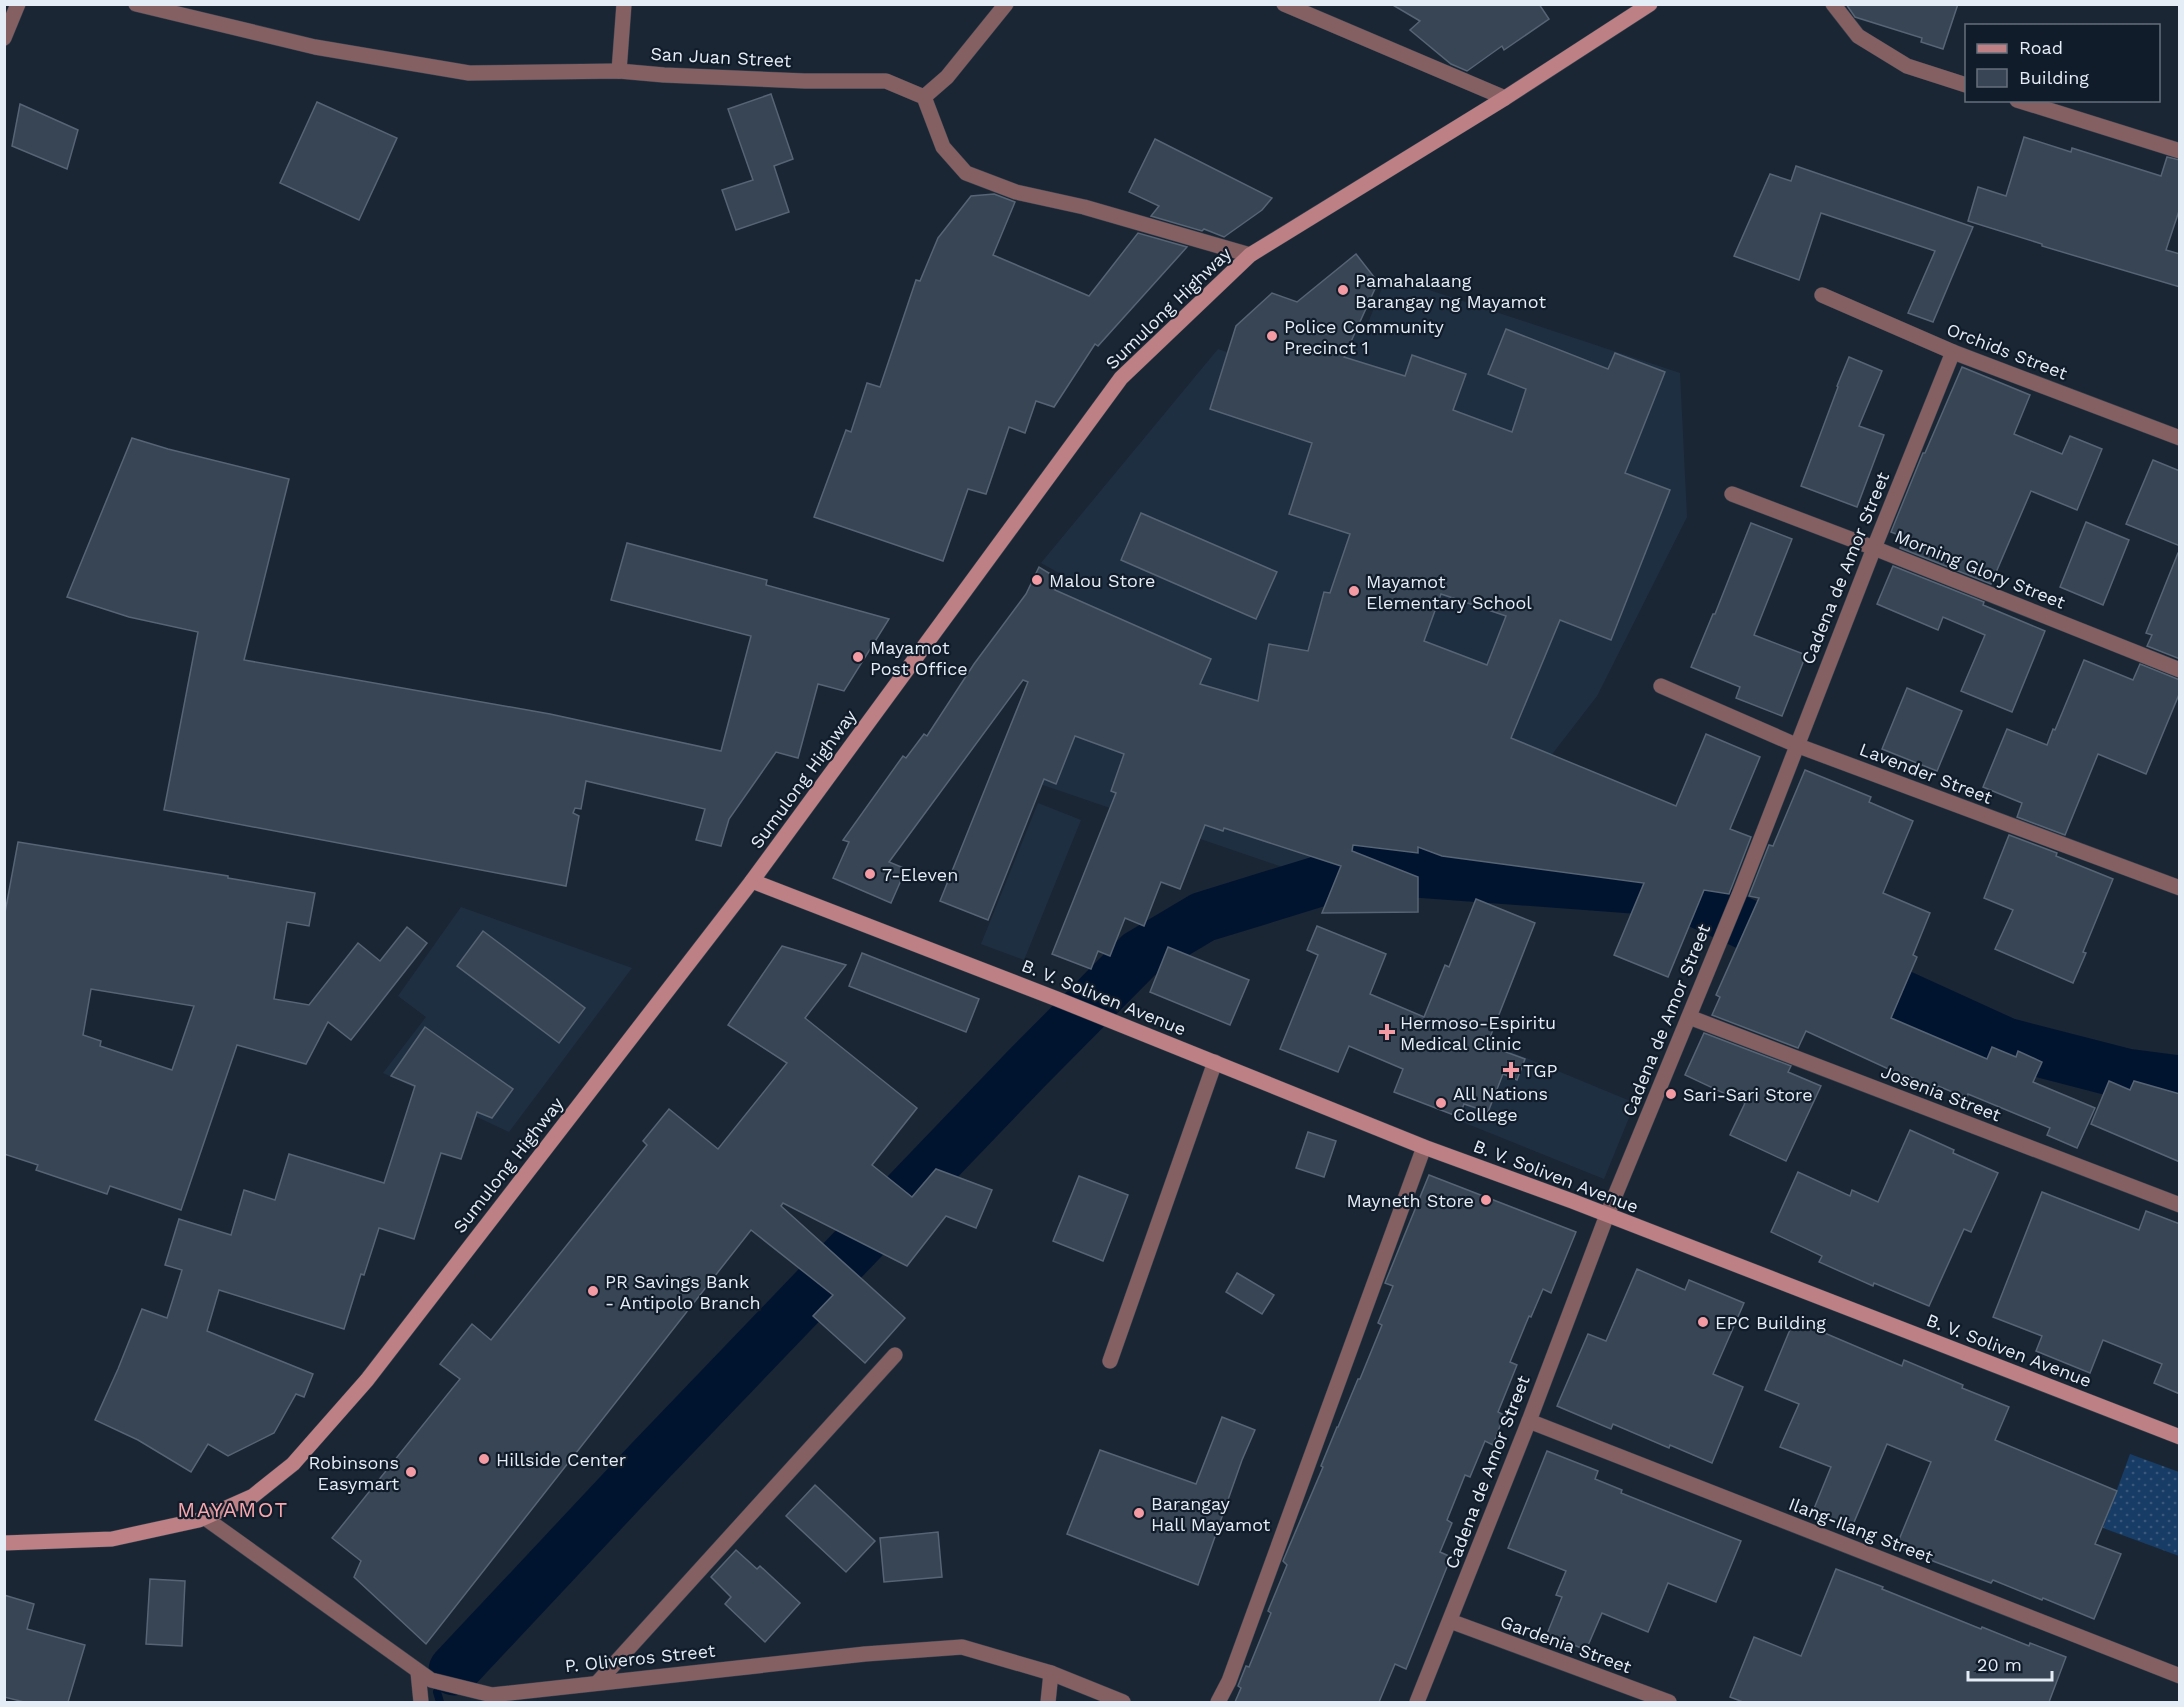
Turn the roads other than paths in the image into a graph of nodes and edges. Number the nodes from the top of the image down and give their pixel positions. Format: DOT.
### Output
graph roads {
  1 [pos="18,4"];
  2 [pos="135,4"];
  3 [pos="624,4"];
  4 [pos="1006,4"];
  5 [pos="1284,4"];
  6 [pos="1650,4"];
  7 [pos="1833,4"];
  8 [pos="4,38"];
  9 [pos="620,71"];
  10 [pos="1965,85"];
  11 [pos="924,97"];
  12 [pos="1505,98"];
  13 [pos="2023,102"];
  14 [pos="2180,151"];
  15 [pos="1250,255"];
  16 [pos="1822,295"];
  17 [pos="1953,352"];
  18 [pos="2180,438"];
  19 [pos="1732,494"];
  20 [pos="1874,548"];
  21 [pos="2180,670"];
  22 [pos="1661,686"];
  23 [pos="1796,745"];
  24 [pos="752,881"];
  25 [pos="2180,888"];
  26 [pos="1689,1017"];
  27 [pos="1215,1062"];
  28 [pos="1424,1147"];
  29 [pos="2180,1205"];
  30 [pos="1607,1215"];
  31 [pos="895,1355"];
  32 [pos="1110,1361"];
  33 [pos="1529,1421"];
  34 [pos="2180,1437"];
  35 [pos="206,1518"];
  36 [pos="4,1543"];
  37 [pos="1450,1621"];
  38 [pos="1051,1673"];
  39 [pos="424,1676"];
  40 [pos="2180,1676"];
  41 [pos="598,1682"];
  42 [pos="421,1702"];
  43 [pos="1048,1702"];
  44 [pos="1123,1702"];
  45 [pos="1218,1702"];
  46 [pos="1417,1702"];
  47 [pos="1669,1702"];
  1 -- 8 [label="street"];
  2 -- 9 [label="street, San Juan Street"];
  3 -- 9 [label="street"];
  4 -- 11 [label="street"];
  5 -- 12 [label="street"];
  6 -- 12 [label="main road, Sumulong Highway"];
  7 -- 10 [label="street"];
  9 -- 11 [label="street, San Juan Street"];
  11 -- 15 [label="street"];
  12 -- 15 [label="main road, Sumulong Highway"];
  13 -- 14 [label="street"];
  15 -- 24 [label="main road, Sumulong Highway"];
  16 -- 17 [label="street, Orchids Street"];
  17 -- 18 [label="street, Orchids Street"];
  17 -- 20 [label="street, Cadena de Amor Street"];
  19 -- 20 [label="street, Morning Glory Street"];
  20 -- 21 [label="street, Morning Glory Street"];
  20 -- 23 [label="street, Cadena de Amor Street"];
  22 -- 23 [label="street, Lavender Street"];
  23 -- 25 [label="street, Lavender Street"];
  23 -- 26 [label="street, Cadena de Amor Street"];
  24 -- 27 [label="main road, B. V. Soliven Avenue"];
  24 -- 35 [label="main road, Sumulong Highway"];
  26 -- 29 [label="street, Josenia Street"];
  26 -- 30 [label="street, Cadena de Amor Street"];
  27 -- 28 [label="main road, B. V. Soliven Avenue"];
  27 -- 32 [label="street"];
  28 -- 30 [label="main road, B. V. Soliven Avenue"];
  28 -- 45 [label="street"];
  30 -- 33 [label="street, Cadena de Amor Street"];
  30 -- 34 [label="main road, B. V. Soliven Avenue"];
  31 -- 41 [label="street"];
  33 -- 37 [label="street, Cadena de Amor Street"];
  33 -- 40 [label="street, Ilang-Ilang Street"];
  35 -- 36 [label="main road, Sumulong Highway"];
  35 -- 39 [label="street, P. Oliveros Street"];
  37 -- 46 [label="street, Cadena de Amor Street"];
  37 -- 47 [label="street, Gardenia Street"];
  38 -- 41 [label="street, P. Oliveros Street"];
  38 -- 43 [label="street"];
  38 -- 44 [label="street, P. Oliveros Street"];
  39 -- 41 [label="street, P. Oliveros Street"];
  39 -- 42 [label="street"];
}
